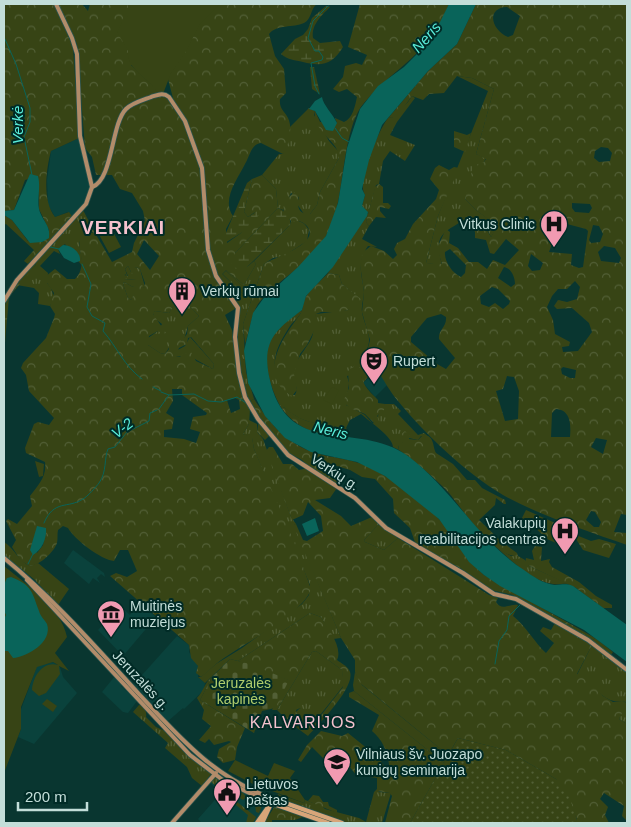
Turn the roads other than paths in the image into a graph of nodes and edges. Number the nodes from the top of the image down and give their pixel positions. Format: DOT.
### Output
graph roads {
  1 [pos="56,4"];
  2 [pos="92,187"];
  3 [pos="4,301"];
  4 [pos="4,560"];
  5 [pos="627,670"];
  6 [pos="215,773"];
  7 [pos="273,801"];
  8 [pos="172,823"];
  9 [pos="257,823"];
  10 [pos="262,823"];
  11 [pos="328,823"];
  12 [pos="342,823"];
  1 -- 2 [label="main road"];
  2 -- 3 [label="main road"];
  2 -- 5 [label="main road, Verkių g."];
  4 -- 6 [label="main road, Jeruzalės g."];
  6 -- 7 [label="main road, Jeruzalės g."];
  6 -- 8 [label="main road"];
  7 -- 9 [label="main road"];
  7 -- 10 [label="main road"];
  7 -- 11 [label="main road"];
  7 -- 12 [label="main road"];
}
